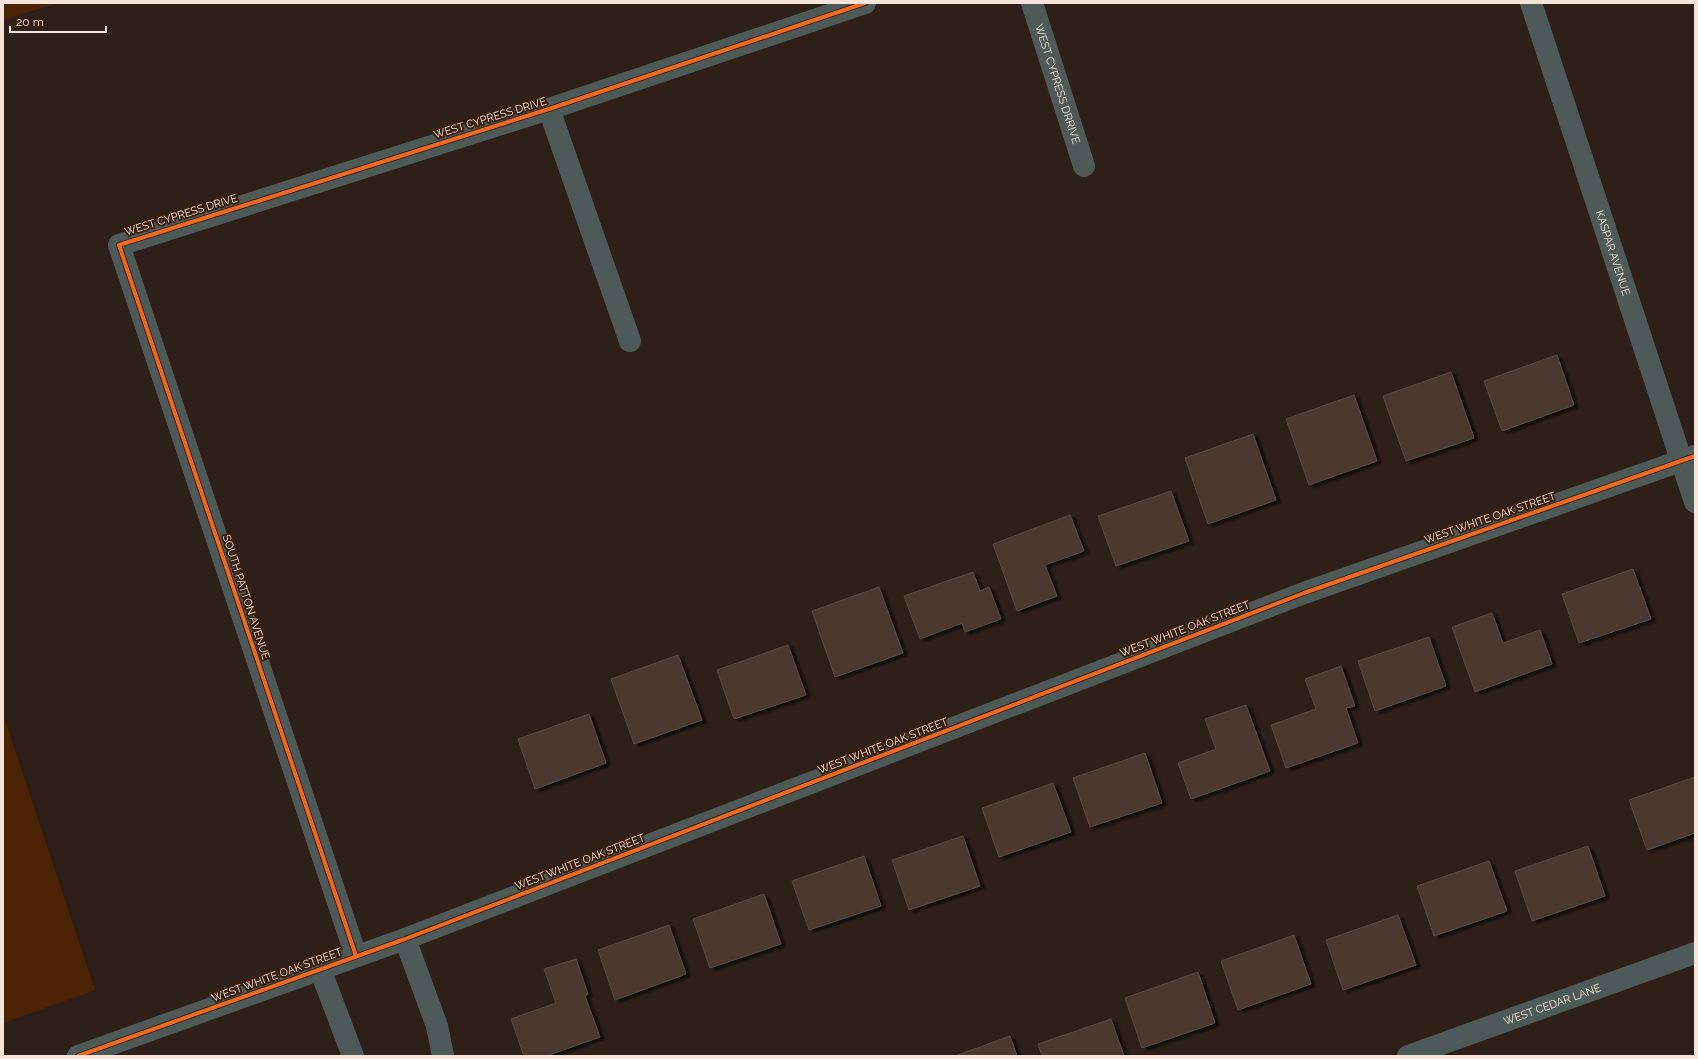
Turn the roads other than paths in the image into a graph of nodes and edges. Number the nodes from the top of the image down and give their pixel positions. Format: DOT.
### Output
graph roads {
  1 [pos="865,3"];
  2 [pos="1032,3"];
  3 [pos="1531,3"];
  4 [pos="549,109"];
  5 [pos="1084,166"];
  6 [pos="119,245"];
  7 [pos="630,341"];
  8 [pos="1688,458"];
  9 [pos="1695,502"];
  10 [pos="405,940"];
  11 [pos="1695,953"];
  12 [pos="356,956"];
  13 [pos="320,969"];
  14 [pos="78,1056"];
  15 [pos="353,1056"];
  16 [pos="443,1056"];
  17 [pos="1408,1056"];
  1 -- 4 [label="street, WEST CYPRESS DRIVE"];
  2 -- 5 [label="street, WEST CYPRESS DRRIVE"];
  3 -- 8 [label="street, KASPAR AVENUE"];
  4 -- 6 [label="street, WEST CYPRESS DRIVE"];
  4 -- 7 [label="street, WEST CYPRESS DRIVE"];
  6 -- 12 [label="street, SOUTH PATTON AVENUE"];
  8 -- 9 [label="street, KASPAR AVENUE"];
  8 -- 10 [label="street, WEST WHITE OAK STREET"];
  10 -- 12 [label="street, WEST WHITE OAK STREET"];
  10 -- 16 [label="street"];
  11 -- 17 [label="street, WEST CEDAR LANE"];
  12 -- 13 [label="street, WEST WHITE OAK STREET"];
  13 -- 14 [label="street, WEST WHITE OAK STREET"];
  13 -- 15 [label="street, WEST WHITE OAK STREET"];
}
